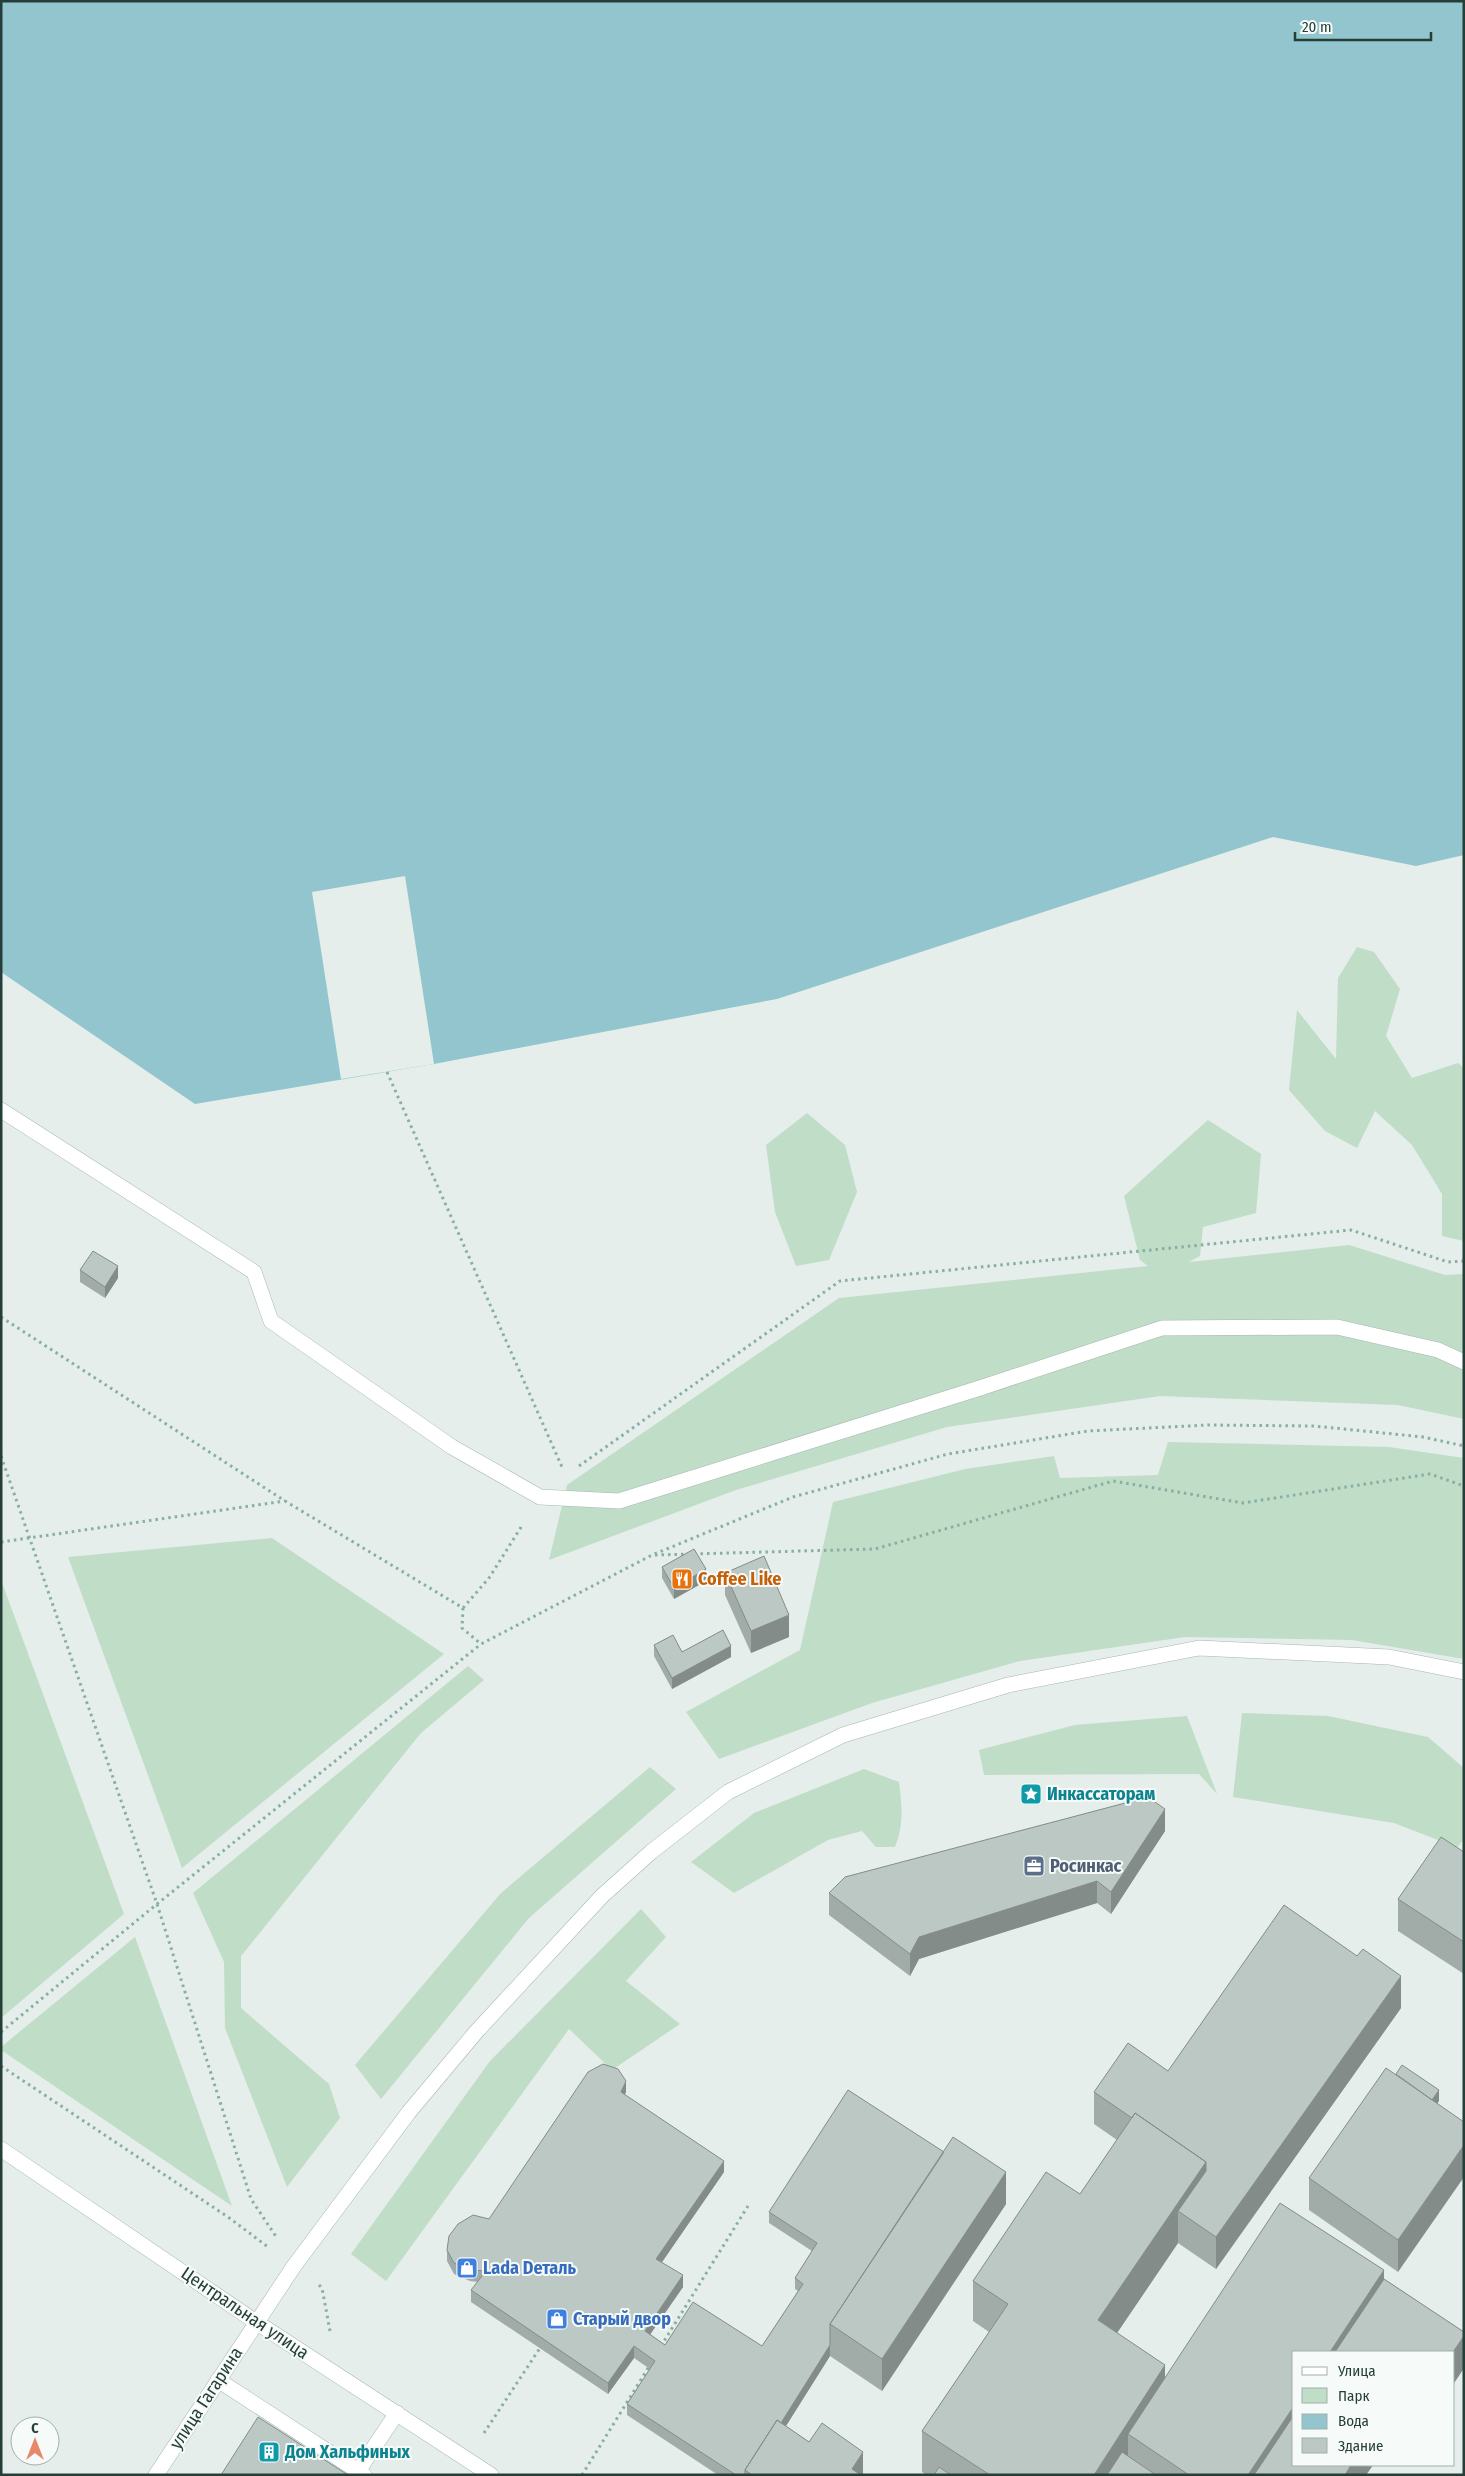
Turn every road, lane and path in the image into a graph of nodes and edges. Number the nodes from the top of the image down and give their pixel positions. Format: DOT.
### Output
graph roads {
  1 [pos="387,1072"];
  2 [pos="1,1110"];
  3 [pos="1464,1261"];
  4 [pos="1464,1362"];
  5 [pos="1,1456"];
  6 [pos="565,1475"];
  7 [pos="1464,1486"];
  8 [pos="540,1497"];
  9 [pos="285,1501"];
  10 [pos="30,1540"];
  11 [pos="1,1542"];
  12 [pos="652,1555"];
  13 [pos="463,1608"];
  14 [pos="481,1644"];
  15 [pos="1464,1672"];
  16 [pos="157,1904"];
  17 [pos="1,2032"];
  18 [pos="1,2066"];
  19 [pos="1,2149"];
  20 [pos="748,2206"];
  21 [pos="294,2266"];
  22 [pos="256,2322"];
  23 [pos="540,2348"];
  24 [pos="660,2348"];
  25 [pos="655,2357"];
  26 [pos="338,2374"];
  27 [pos="218,2380"];
  28 [pos="397,2413"];
  29 [pos="467,2459"];
  30 [pos="361,2473"];
  31 [pos="156,2475"];
  32 [pos="491,2475"];
  33 [pos="582,2475"];
  1 -- 6 [label="path"];
  2 -- 8 [label="street"];
  3 -- 6 [label="path"];
  4 -- 8 [label="street"];
  5 -- 10 [label="path"];
  6 -- 8 [label="path"];
  7 -- 12 [label="path"];
  8 -- 13 [label="path"];
  9 -- 10 [label="path"];
  10 -- 11 [label="path"];
  10 -- 16 [label="path"];
  14 -- 16 [label="path"];
  15 -- 21 [label="street, улица Гагарина"];
  16 -- 17 [label="path"];
  16 -- 21 [label="path"];
  18 -- 21 [label="path"];
  19 -- 22 [label="street, Центральная улица"];
  20 -- 24 [label="path"];
  21 -- 22 [label="street, улица Гагарина"];
  21 -- 26 [label="path"];
  22 -- 26 [label="street, Центральная улица"];
  22 -- 27 [label="street, улица Гагарина"];
  23 -- 29 [label="path"];
  25 -- 33 [label="path"];
  26 -- 28 [label="street, Центральная улица"];
  27 -- 30 [label="street"];
  27 -- 31 [label="street, улица Гагарина"];
  28 -- 29 [label="street, Центральная улица"];
  28 -- 30 [label="street"];
  29 -- 32 [label="street, Центральная улица"];
}
